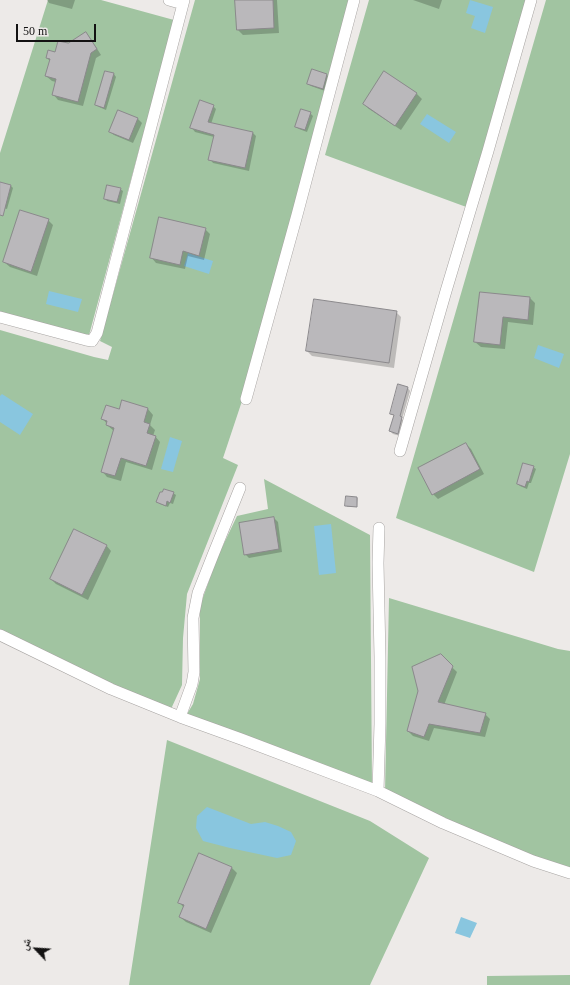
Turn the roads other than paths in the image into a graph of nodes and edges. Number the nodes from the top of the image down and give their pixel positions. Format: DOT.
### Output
graph roads {
  1 [pos="169,0"];
  2 [pos="354,0"];
  3 [pos="531,0"];
  4 [pos="183,2"];
  5 [pos="0,317"];
  6 [pos="246,399"];
  7 [pos="400,451"];
  8 [pos="240,488"];
  9 [pos="379,528"];
  10 [pos="0,635"];
  11 [pos="180,717"];
  12 [pos="378,791"];
  13 [pos="570,873"];
  1 -- 4 [label="street"];
  2 -- 6 [label="street"];
  3 -- 7 [label="street"];
  4 -- 5 [label="street"];
  8 -- 11 [label="street"];
  9 -- 12 [label="street"];
  10 -- 11 [label="street"];
  11 -- 12 [label="street"];
  12 -- 13 [label="street"];
}
